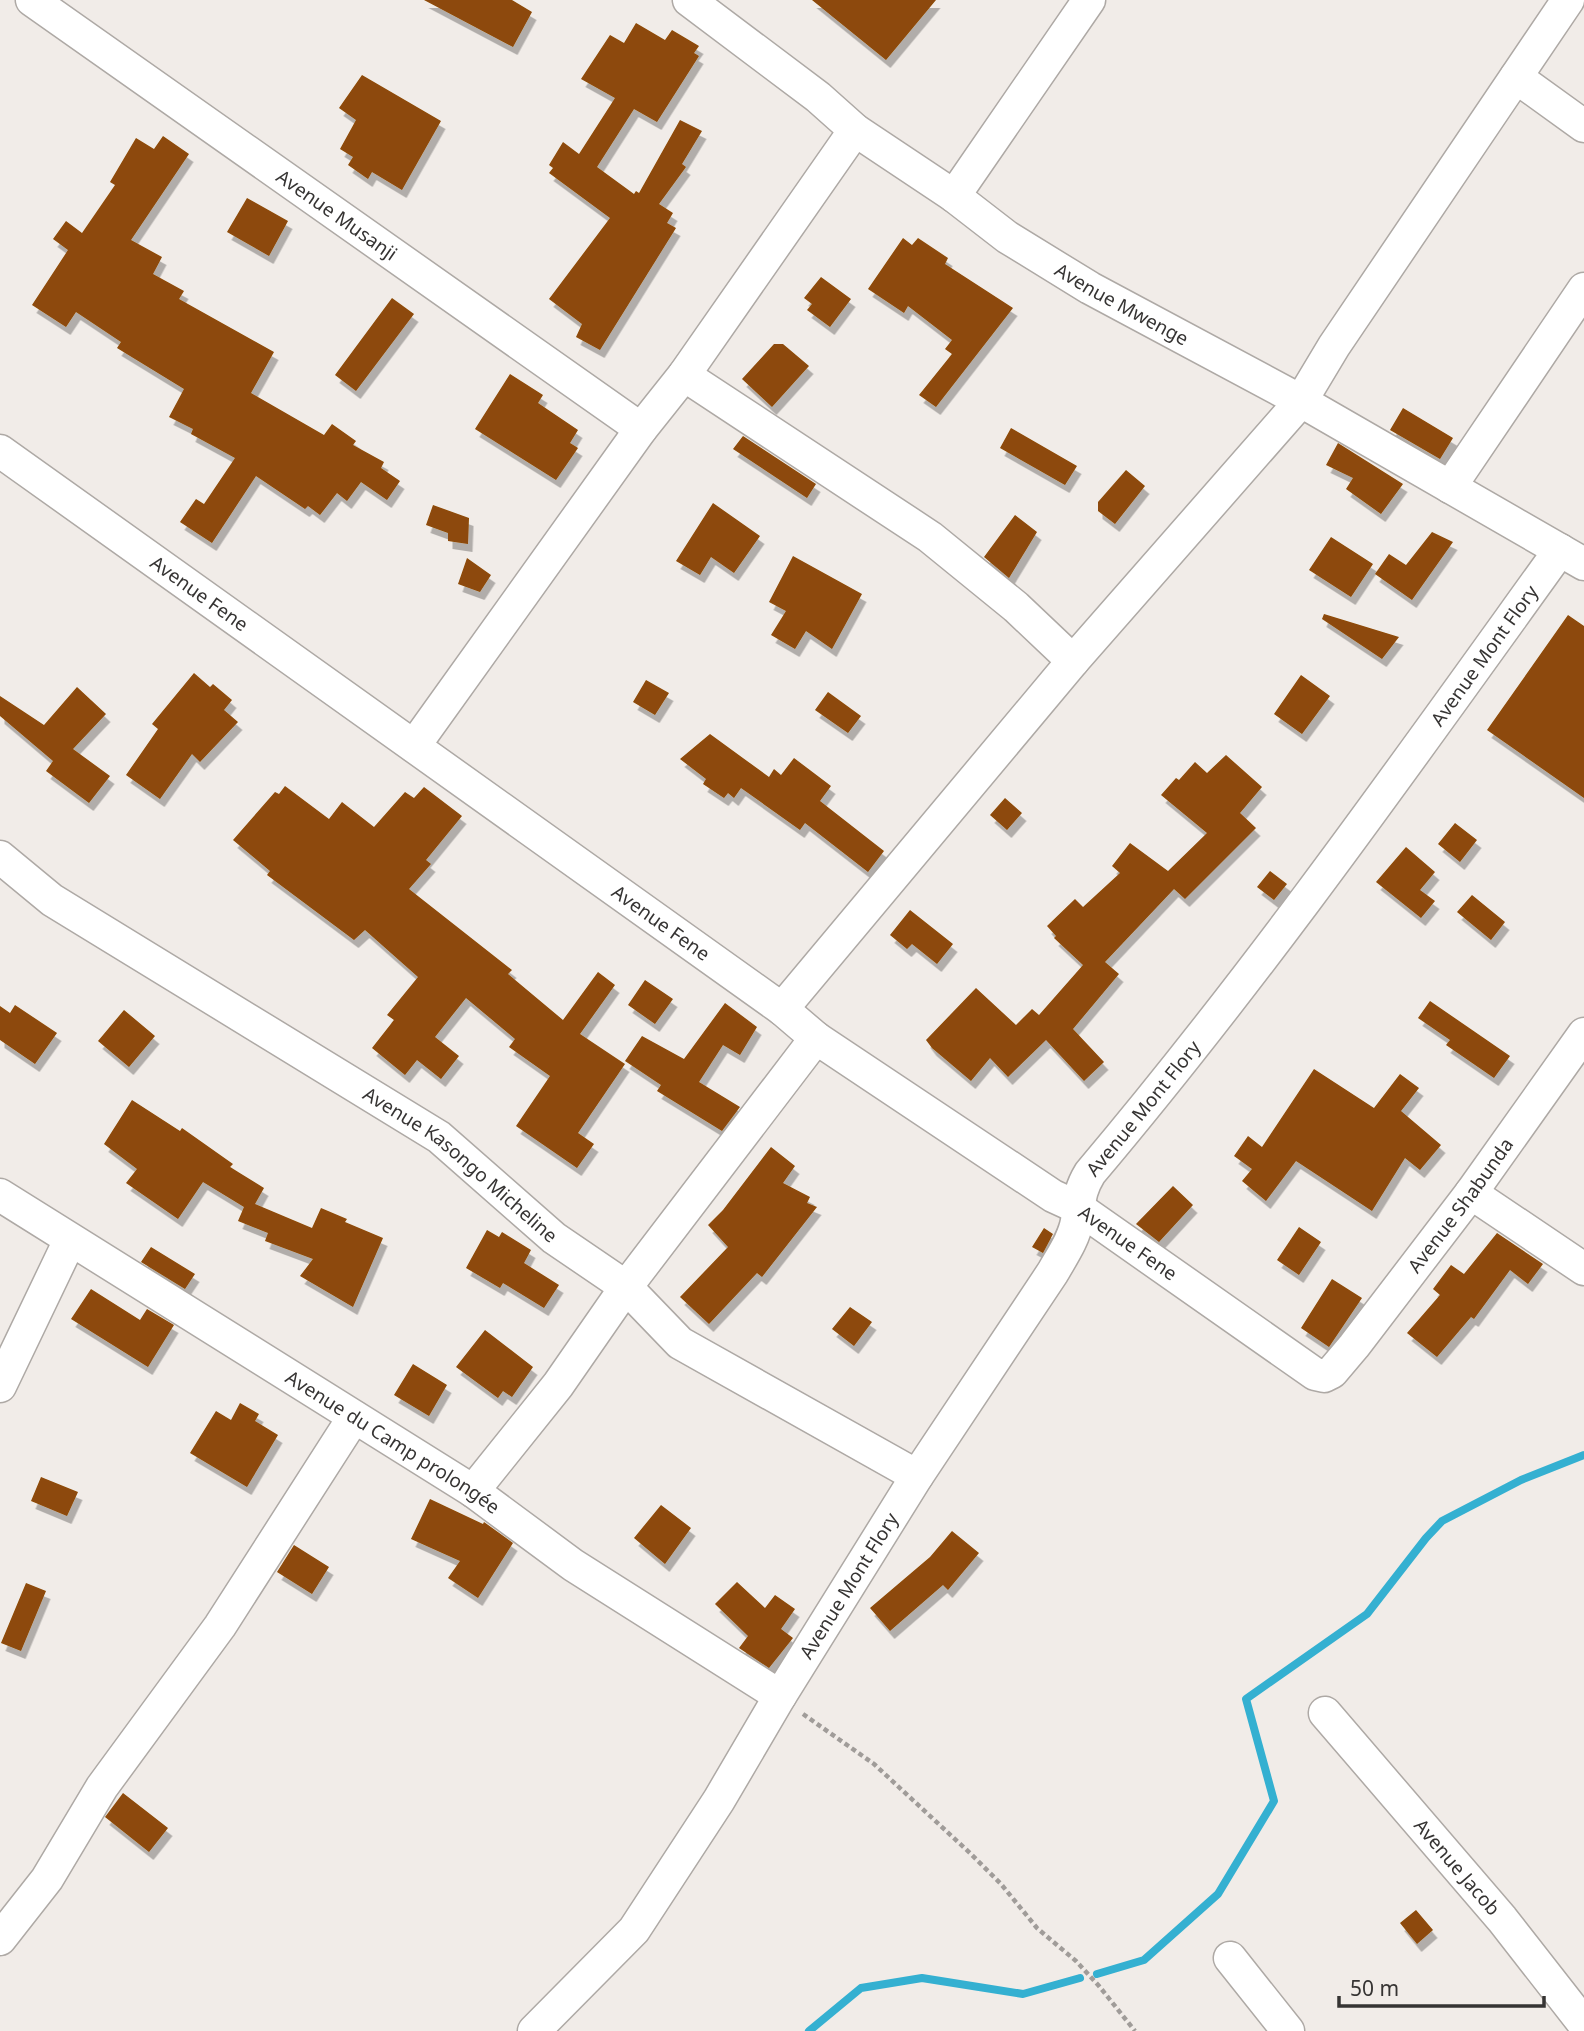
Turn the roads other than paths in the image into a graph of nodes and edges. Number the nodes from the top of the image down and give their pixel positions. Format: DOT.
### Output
graph roads {
  1 [pos="32,0"];
  2 [pos="689,0"];
  3 [pos="1089,0"];
  4 [pos="1568,0"];
  5 [pos="1516,77"];
  6 [pos="1584,126"];
  7 [pos="855,130"];
  8 [pos="954,196"];
  9 [pos="1584,289"];
  10 [pos="684,375"];
  11 [pos="1301,401"];
  12 [pos="641,429"];
  13 [pos="5,464"];
  14 [pos="1450,487"];
  15 [pos="1572,557"];
  16 [pos="1073,661"];
  17 [pos="414,746"];
  18 [pos="0,857"];
  19 [pos="782,1009"];
  20 [pos="1584,1034"];
  21 [pos="816,1038"];
  22 [pos="1471,1193"];
  23 [pos="0,1195"];
  24 [pos="1077,1207"];
  25 [pos="70,1240"];
  26 [pos="1584,1269"];
  27 [pos="626,1287"];
  28 [pos="1332,1372"];
  29 [pos="0,1386"];
  30 [pos="354,1418"];
  31 [pos="917,1476"];
  32 [pos="472,1492"];
  33 [pos="780,1696"];
  34 [pos="1325,1713"];
  35 [pos="0,1939"];
  36 [pos="1230,1958"];
  37 [pos="1584,2024"];
  38 [pos="534,2031"];
  39 [pos="1287,2031"];
  1 -- 12 [label="street, Avenue Musanji"];
  2 -- 7 [label="street, Avenue Mwenge"];
  3 -- 8 [label="street"];
  4 -- 5 [label="street"];
  5 -- 6 [label="street"];
  5 -- 11 [label="street"];
  7 -- 8 [label="street, Avenue Mwenge"];
  7 -- 10 [label="street"];
  8 -- 11 [label="street, Avenue Mwenge"];
  9 -- 14 [label="street"];
  10 -- 12 [label="street"];
  10 -- 16 [label="street"];
  11 -- 14 [label="street, Avenue Mwenge"];
  11 -- 16 [label="street"];
  12 -- 17 [label="street"];
  13 -- 17 [label="street, Avenue Fene"];
  14 -- 15 [label="street, Avenue Mwenge"];
  15 -- 24 [label="street, Avenue Mont Flory"];
  16 -- 19 [label="street"];
  17 -- 19 [label="street, Avenue Fene"];
  18 -- 27 [label="street, Avenue Kasongo Micheline"];
  19 -- 21 [label="street, Avenue Fene"];
  20 -- 22 [label="street, Avenue Shabunda"];
  21 -- 24 [label="street, Avenue Fene"];
  21 -- 27 [label="street"];
  22 -- 26 [label="street"];
  22 -- 28 [label="street, Avenue Shabunda"];
  23 -- 25 [label="street, Avenue du Camp prolongée"];
  24 -- 28 [label="street, Avenue Fene"];
  24 -- 31 [label="street, Avenue Mont Flory"];
  25 -- 29 [label="street"];
  25 -- 30 [label="street, Avenue du Camp prolongée"];
  27 -- 31 [label="street, Avenue Kasongo Micheline"];
  27 -- 32 [label="street"];
  30 -- 32 [label="street, Avenue du Camp prolongée"];
  30 -- 35 [label="street"];
  31 -- 33 [label="street, Avenue Mont Flory"];
  32 -- 33 [label="street, Avenue du Camp prolongée"];
  33 -- 38 [label="street, Avenue Mont Flory"];
  34 -- 37 [label="street, Avenue Jacob"];
  36 -- 39 [label="street"];
}
